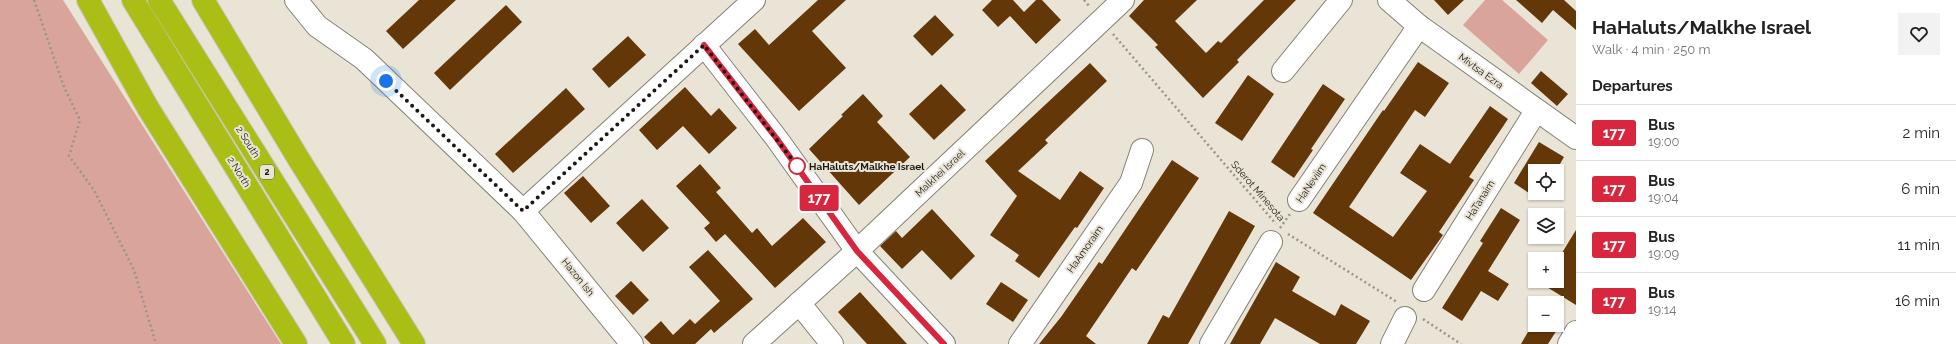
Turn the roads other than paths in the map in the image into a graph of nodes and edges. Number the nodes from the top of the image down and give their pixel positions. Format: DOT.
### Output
graph roads {
  1 [pos="88,0"];
  2 [pos="133,0"];
  3 [pos="159,0"];
  4 [pos="203,0"];
  5 [pos="296,0"];
  6 [pos="754,0"];
  7 [pos="1122,0"];
  8 [pos="1341,0"];
  9 [pos="1390,0"];
  10 [pos="1419,26"];
  11 [pos="704,45"];
  12 [pos="1283,71"];
  13 [pos="1536,111"];
  14 [pos="1576,138"];
  15 [pos="1142,150"];
  16 [pos="1299,200"];
  17 [pos="523,211"];
  18 [pos="1275,235"];
  19 [pos="857,251"];
  20 [pos="1424,290"];
  21 [pos="799,303"];
  22 [pos="1407,312"];
  23 [pos="1576,332"];
  24 [pos="296,344"];
  25 [pos="344,344"];
  26 [pos="375,344"];
  27 [pos="414,344"];
  28 [pos="632,344"];
  29 [pos="754,344"];
  30 [pos="832,344"];
  31 [pos="944,344"];
  32 [pos="1020,344"];
  33 [pos="1211,344"];
  34 [pos="1392,344"];
  35 [pos="1569,344"];
  1 -- 24 [label="highway"];
  2 -- 25 [label="highway, 2 North / 2"];
  3 -- 26 [label="highway, 2 South / 2"];
  4 -- 27 [label="highway"];
  5 -- 17 [label="street, Hazon Ish"];
  6 -- 11 [label="street"];
  7 -- 19 [label="street, Malkhei Israel"];
  8 -- 12 [label="street"];
  9 -- 10 [label="street, Mivtsa Ezra"];
  10 -- 13 [label="street, Mivtsa Ezra"];
  10 -- 16 [label="street, HaNeviim"];
  11 -- 17 [label="street"];
  11 -- 19 [label="street"];
  13 -- 14 [label="street, Mivtsa Ezra"];
  13 -- 20 [label="street, HaTanaim"];
  15 -- 32 [label="street, HaAmoraim"];
  17 -- 28 [label="street, Hazon Ish"];
  18 -- 33 [label="street"];
  19 -- 21 [label="street, Malkhei Israel"];
  19 -- 31 [label="street"];
  21 -- 29 [label="street, Malkhei Israel"];
  21 -- 30 [label="street"];
  22 -- 34 [label="street"];
  23 -- 35 [label="street"];
}
